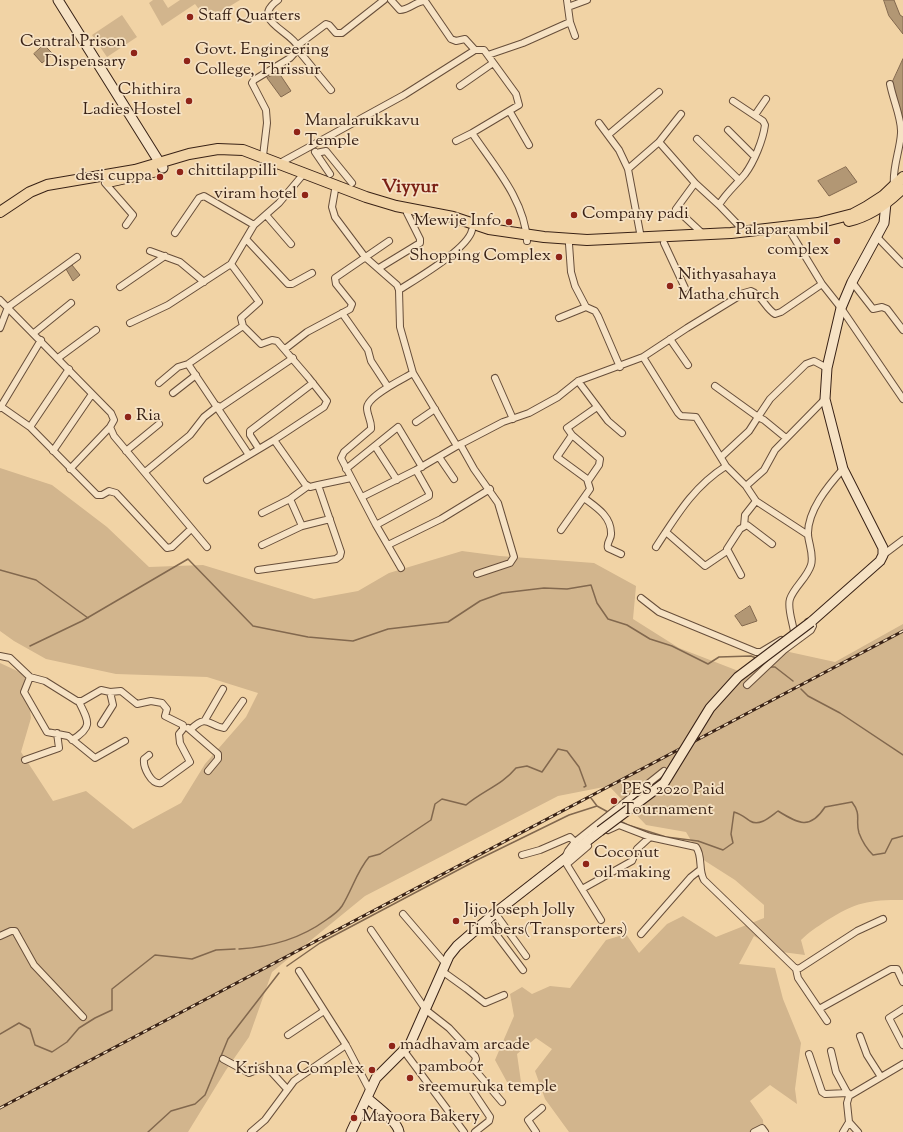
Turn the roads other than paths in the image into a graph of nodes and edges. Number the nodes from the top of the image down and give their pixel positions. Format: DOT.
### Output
graph roads {
  1 [pos="58,0"];
  2 [pos="278,0"];
  3 [pos="384,0"];
  4 [pos="391,0"];
  5 [pos="567,0"];
  6 [pos="587,0"];
  7 [pos="568,7"];
  8 [pos="570,22"];
  9 [pos="576,36"];
  10 [pos="298,47"];
  11 [pos="475,50"];
  12 [pos="488,55"];
  13 [pos="494,63"];
  14 [pos="890,84"];
  15 [pos="460,86"];
  16 [pos="331,90"];
  17 [pos="658,92"];
  18 [pos="766,99"];
  19 [pos="733,101"];
  20 [pos="510,112"];
  21 [pos="681,114"];
  22 [pos="755,115"];
  23 [pos="599,123"];
  24 [pos="728,130"];
  25 [pos="472,133"];
  26 [pos="608,135"];
  27 [pos="697,139"];
  28 [pos="456,141"];
  29 [pos="659,142"];
  30 [pos="311,145"];
  31 [pos="529,145"];
  32 [pos="316,153"];
  33 [pos="754,156"];
  34 [pos="271,161"];
  35 [pos="162,166"];
  36 [pos="628,170"];
  37 [pos="330,174"];
  38 [pos="301,177"];
  39 [pos="903,177"];
  40 [pos="739,180"];
  41 [pos="105,183"];
  42 [pos="352,183"];
  43 [pos="695,183"];
  44 [pos="899,187"];
  45 [pos="335,190"];
  46 [pos="22,199"];
  47 [pos="884,200"];
  48 [pos="719,205"];
  49 [pos="0,212"];
  50 [pos="407,213"];
  51 [pos="266,215"];
  52 [pos="126,225"];
  53 [pos="254,225"];
  54 [pos="472,230"];
  55 [pos="744,232"];
  56 [pos="175,233"];
  57 [pos="791,233"];
  58 [pos="704,235"];
  59 [pos="877,237"];
  60 [pos="526,238"];
  61 [pos="641,238"];
  62 [pos="246,239"];
  63 [pos="389,240"];
  64 [pos="664,243"];
  65 [pos="291,244"];
  66 [pos="569,244"];
  67 [pos="150,251"];
  68 [pos="77,256"];
  69 [pos="165,256"];
  70 [pos="365,257"];
  71 [pos="231,264"];
  72 [pos="903,264"];
  73 [pos="379,268"];
  74 [pos="312,273"];
  75 [pos="204,282"];
  76 [pos="852,282"];
  77 [pos="822,284"];
  78 [pos="120,286"];
  79 [pos="685,288"];
  80 [pos="399,290"];
  81 [pos="0,300"];
  82 [pos="71,303"];
  83 [pos="586,307"];
  84 [pos="8,308"];
  85 [pos="841,308"];
  86 [pos="342,313"];
  87 [pos="559,318"];
  88 [pos="130,323"];
  89 [pos="243,326"];
  90 [pos="0,328"];
  91 [pos="96,330"];
  92 [pos="903,330"];
  93 [pos="34,333"];
  94 [pos="670,339"];
  95 [pos="41,340"];
  96 [pos="285,349"];
  97 [pos="643,357"];
  98 [pos="58,358"];
  99 [pos="292,358"];
  100 [pos="188,364"];
  101 [pos="688,365"];
  102 [pos="620,367"];
  103 [pos="827,368"];
  104 [pos="69,369"];
  105 [pos="413,373"];
  106 [pos="196,376"];
  107 [pos="495,378"];
  108 [pos="578,381"];
  109 [pos="159,383"];
  110 [pos="313,383"];
  111 [pos="715,386"];
  112 [pos="388,387"];
  113 [pos="173,393"];
  114 [pos="92,394"];
  115 [pos="825,399"];
  116 [pos="903,399"];
  117 [pos="0,407"];
  118 [pos="218,407"];
  119 [pos="597,407"];
  120 [pos="435,409"];
  121 [pos="758,417"];
  122 [pos="513,419"];
  123 [pos="416,422"];
  124 [pos="159,424"];
  125 [pos="30,427"];
  126 [pos="110,427"];
  127 [pos="622,434"];
  128 [pos="572,435"];
  129 [pos="786,438"];
  130 [pos="274,440"];
  131 [pos="459,445"];
  132 [pos="375,446"];
  133 [pos="259,449"];
  134 [pos="53,451"];
  135 [pos="126,451"];
  136 [pos="249,455"];
  137 [pos="440,457"];
  138 [pos="721,457"];
  139 [pos="726,466"];
  140 [pos="419,468"];
  141 [pos="70,469"];
  142 [pos="346,469"];
  143 [pos="843,469"];
  144 [pos="145,472"];
  145 [pos="351,478"];
  146 [pos="454,479"];
  147 [pos="207,480"];
  148 [pos="397,480"];
  149 [pos="588,481"];
  150 [pos="318,485"];
  151 [pos="308,486"];
  152 [pos="746,486"];
  153 [pos="490,489"];
  154 [pos="362,497"];
  155 [pos="584,498"];
  156 [pos="290,499"];
  157 [pos="756,501"];
  158 [pos="262,513"];
  159 [pos="330,519"];
  160 [pos="376,525"];
  161 [pos="302,526"];
  162 [pos="744,526"];
  163 [pos="191,529"];
  164 [pos="561,530"];
  165 [pos="666,532"];
  166 [pos="808,535"];
  167 [pos="903,540"];
  168 [pos="772,544"];
  169 [pos="262,545"];
  170 [pos="388,545"];
  171 [pos="207,547"];
  172 [pos="656,547"];
  173 [pos="727,551"];
  174 [pos="621,554"];
  175 [pos="883,555"];
  176 [pos="401,568"];
  177 [pos="258,570"];
  178 [pos="477,574"];
  179 [pos="741,575"];
  180 [pos="641,598"];
  181 [pos="811,622"];
  182 [pos="794,632"];
  183 [pos="0,656"];
  184 [pos="30,677"];
  185 [pos="747,685"];
  186 [pos="223,689"];
  187 [pos="110,692"];
  188 [pos="243,701"];
  189 [pos="80,702"];
  190 [pos="205,720"];
  191 [pos="101,724"];
  192 [pos="183,725"];
  193 [pos="191,729"];
  194 [pos="58,733"];
  195 [pos="72,740"];
  196 [pos="125,741"];
  197 [pos="149,754"];
  198 [pos="25,760"];
  199 [pos="208,771"];
  200 [pos="664,771"];
  201 [pos="650,837"];
  202 [pos="575,842"];
  203 [pos="522,855"];
  204 [pos="565,862"];
  205 [pos="700,870"];
  206 [pos="582,889"];
  207 [pos="495,913"];
  208 [pos="403,914"];
  209 [pos="883,919"];
  210 [pos="601,920"];
  211 [pos="486,921"];
  212 [pos="370,930"];
  213 [pos="641,934"];
  214 [pos="0,936"];
  215 [pos="526,956"];
  216 [pos="443,967"];
  217 [pos="796,969"];
  218 [pos="523,970"];
  219 [pos="299,971"];
  220 [pos="903,982"];
  221 [pos="504,995"];
  222 [pos="819,1009"];
  223 [pos="903,1009"];
  224 [pos="426,1010"];
  225 [pos="324,1011"];
  226 [pos="83,1017"];
  227 [pos="827,1021"];
  228 [pos="288,1035"];
  229 [pos="860,1036"];
  230 [pos="346,1045"];
  231 [pos="903,1045"];
  232 [pos="404,1051"];
  233 [pos="831,1051"];
  234 [pos="808,1054"];
  235 [pos="223,1059"];
  236 [pos="903,1064"];
  237 [pos="881,1077"];
  238 [pos="287,1089"];
  239 [pos="369,1089"];
  240 [pos="472,1090"];
  241 [pos="849,1094"];
  242 [pos="367,1098"];
  243 [pos="502,1102"];
  244 [pos="542,1108"];
  245 [pos="849,1122"];
  246 [pos="251,1132"];
  247 [pos="351,1132"];
  248 [pos="399,1132"];
  249 [pos="464,1132"];
  250 [pos="475,1132"];
  251 [pos="536,1132"];
  252 [pos="754,1132"];
  253 [pos="765,1132"];
  254 [pos="843,1132"];
  255 [pos="858,1132"];
  1 -- 35 [label="main road"];
  2 -- 10 [label="street"];
  3 -- 10 [label="street"];
  4 -- 11 [label="street"];
  5 -- 7 [label="street"];
  6 -- 7 [label="street"];
  7 -- 8 [label="street"];
  8 -- 9 [label="street"];
  8 -- 12 [label="street"];
  10 -- 16 [label="street"];
  10 -- 34 [label="street"];
  11 -- 12 [label="street"];
  11 -- 30 [label="street"];
  12 -- 13 [label="street"];
  13 -- 15 [label="street"];
  13 -- 20 [label="street"];
  14 -- 44 [label="street"];
  17 -- 26 [label="street"];
  18 -- 22 [label="street"];
  19 -- 22 [label="street"];
  20 -- 25 [label="street"];
  20 -- 31 [label="street"];
  21 -- 29 [label="street"];
  22 -- 33 [label="street"];
  23 -- 26 [label="street"];
  24 -- 33 [label="street"];
  25 -- 28 [label="street"];
  25 -- 60 [label="street"];
  26 -- 36 [label="street"];
  27 -- 40 [label="street"];
  29 -- 36 [label="street"];
  29 -- 43 [label="street"];
  30 -- 32 [label="street"];
  30 -- 34 [label="street"];
  32 -- 37 [label="street"];
  32 -- 42 [label="street"];
  33 -- 40 [label="street"];
  34 -- 35 [label="main road"];
  34 -- 38 [label="main road"];
  34 -- 60 [label="main road"];
  35 -- 41 [label="main road"];
  35 -- 46 [label="main road"];
  36 -- 61 [label="street"];
  38 -- 45 [label="main road"];
  38 -- 51 [label="street"];
  39 -- 44 [label="main road"];
  40 -- 48 [label="street"];
  41 -- 46 [label="main road"];
  41 -- 52 [label="street"];
  43 -- 48 [label="street"];
  43 -- 58 [label="street"];
  44 -- 47 [label="main road"];
  45 -- 50 [label="main road"];
  45 -- 70 [label="street"];
  46 -- 49 [label="main road"];
  47 -- 55 [label="main road"];
  47 -- 57 [label="main road"];
  47 -- 59 [label="main road"];
  48 -- 55 [label="street"];
  50 -- 54 [label="main road"];
  50 -- 73 [label="street"];
  51 -- 53 [label="street"];
  51 -- 65 [label="street"];
  53 -- 56 [label="street"];
  53 -- 62 [label="street"];
  54 -- 60 [label="main road"];
  54 -- 80 [label="street"];
  55 -- 58 [label="main road"];
  57 -- 64 [label="main road"];
  57 -- 77 [label="street"];
  58 -- 61 [label="main road"];
  59 -- 72 [label="street"];
  59 -- 76 [label="main road"];
  60 -- 61 [label="main road"];
  60 -- 66 [label="main road"];
  62 -- 71 [label="street"];
  62 -- 74 [label="street"];
  63 -- 70 [label="street"];
  64 -- 66 [label="main road"];
  64 -- 79 [label="street"];
  66 -- 83 [label="street"];
  67 -- 69 [label="street"];
  68 -- 84 [label="street"];
  69 -- 75 [label="street"];
  69 -- 78 [label="street"];
  70 -- 73 [label="street"];
  70 -- 86 [label="street"];
  71 -- 75 [label="street"];
  71 -- 89 [label="street"];
  73 -- 80 [label="street"];
  75 -- 88 [label="street"];
  76 -- 85 [label="main road"];
  76 -- 92 [label="street"];
  77 -- 85 [label="street"];
  77 -- 94 [label="street"];
  80 -- 105 [label="street"];
  81 -- 84 [label="street"];
  82 -- 93 [label="street"];
  83 -- 87 [label="street"];
  83 -- 102 [label="street"];
  84 -- 90 [label="street"];
  84 -- 93 [label="street"];
  85 -- 103 [label="main road"];
  85 -- 116 [label="street"];
  86 -- 96 [label="street"];
  86 -- 112 [label="street"];
  89 -- 96 [label="street"];
  89 -- 100 [label="street"];
  91 -- 98 [label="street"];
  93 -- 95 [label="street"];
  94 -- 97 [label="street"];
  94 -- 101 [label="street"];
  95 -- 98 [label="street"];
  95 -- 117 [label="street"];
  96 -- 99 [label="street"];
  97 -- 102 [label="street"];
  97 -- 138 [label="street"];
  98 -- 104 [label="street"];
  99 -- 110 [label="street"];
  99 -- 118 [label="street"];
  100 -- 106 [label="street"];
  100 -- 109 [label="street"];
  102 -- 108 [label="street"];
  103 -- 115 [label="main road"];
  103 -- 121 [label="street"];
  104 -- 114 [label="street"];
  104 -- 125 [label="street"];
  105 -- 112 [label="street"];
  105 -- 120 [label="street"];
  106 -- 113 [label="street"];
  106 -- 118 [label="street"];
  107 -- 122 [label="street"];
  108 -- 119 [label="street"];
  108 -- 122 [label="street"];
  110 -- 130 [label="street"];
  110 -- 133 [label="street"];
  111 -- 121 [label="street"];
  112 -- 142 [label="street"];
  114 -- 126 [label="street"];
  114 -- 134 [label="street"];
  115 -- 129 [label="street"];
  115 -- 143 [label="main road"];
  117 -- 125 [label="street"];
  118 -- 136 [label="street"];
  118 -- 144 [label="street"];
  119 -- 127 [label="street"];
  119 -- 128 [label="street"];
  120 -- 123 [label="street"];
  120 -- 131 [label="street"];
  121 -- 129 [label="street"];
  121 -- 138 [label="street"];
  122 -- 131 [label="street"];
  124 -- 135 [label="street"];
  125 -- 134 [label="street"];
  126 -- 135 [label="street"];
  126 -- 141 [label="street"];
  128 -- 149 [label="street"];
  128 -- 149 [label="street"];
  129 -- 152 [label="street"];
  130 -- 133 [label="street"];
  130 -- 151 [label="street"];
  131 -- 137 [label="street"];
  131 -- 153 [label="street"];
  132 -- 140 [label="street"];
  132 -- 142 [label="street"];
  132 -- 148 [label="street"];
  133 -- 136 [label="street"];
  134 -- 141 [label="street"];
  135 -- 144 [label="street"];
  136 -- 147 [label="street"];
  137 -- 140 [label="street"];
  137 -- 146 [label="street"];
  138 -- 139 [label="street"];
  139 -- 152 [label="street"];
  139 -- 165 [label="street"];
  140 -- 148 [label="street"];
  140 -- 160 [label="street"];
  141 -- 163 [label="street"];
  142 -- 145 [label="street"];
  143 -- 166 [label="street"];
  143 -- 175 [label="main road"];
  144 -- 163 [label="street"];
  145 -- 150 [label="street"];
  145 -- 154 [label="street"];
  148 -- 154 [label="street"];
  149 -- 155 [label="street"];
  150 -- 151 [label="street"];
  150 -- 159 [label="street"];
  151 -- 156 [label="street"];
  152 -- 157 [label="street"];
  153 -- 170 [label="street"];
  153 -- 178 [label="street"];
  154 -- 160 [label="street"];
  155 -- 164 [label="street"];
  155 -- 174 [label="street"];
  156 -- 158 [label="street"];
  156 -- 161 [label="street"];
  157 -- 162 [label="street"];
  157 -- 166 [label="street"];
  159 -- 161 [label="street"];
  159 -- 177 [label="street"];
  160 -- 170 [label="street"];
  161 -- 169 [label="street"];
  162 -- 168 [label="street"];
  162 -- 173 [label="street"];
  163 -- 171 [label="street"];
  165 -- 172 [label="street"];
  165 -- 173 [label="street"];
  166 -- 182 [label="street"];
  167 -- 175 [label="street"];
  170 -- 176 [label="street"];
  173 -- 179 [label="street"];
  175 -- 181 [label="main road"];
  180 -- 182 [label="street"];
  181 -- 182 [label="street"];
  181 -- 185 [label="street"];
  181 -- 204 [label="main road, bridge"];
  183 -- 184 [label="street"];
  184 -- 189 [label="street"];
  184 -- 194 [label="street"];
  186 -- 190 [label="street"];
  187 -- 189 [label="street"];
  187 -- 191 [label="street"];
  187 -- 192 [label="street"];
  188 -- 190 [label="street"];
  189 -- 195 [label="street"];
  190 -- 193 [label="street"];
  192 -- 193 [label="street"];
  192 -- 197 [label="street"];
  193 -- 199 [label="street"];
  194 -- 195 [label="street"];
  194 -- 198 [label="street"];
  195 -- 196 [label="street"];
  200 -- 202 [label="street"];
  201 -- 204 [label="street"];
  201 -- 205 [label="street"];
  201 -- 206 [label="street"];
  202 -- 203 [label="street"];
  202 -- 204 [label="street"];
  204 -- 206 [label="street"];
  204 -- 207 [label="main road"];
  205 -- 213 [label="street"];
  205 -- 217 [label="street"];
  206 -- 210 [label="street"];
  207 -- 211 [label="main road"];
  207 -- 215 [label="street"];
  208 -- 216 [label="street"];
  209 -- 217 [label="street"];
  211 -- 216 [label="main road"];
  211 -- 218 [label="street"];
  212 -- 224 [label="street"];
  214 -- 226 [label="street"];
  216 -- 221 [label="street"];
  216 -- 224 [label="main road"];
  217 -- 222 [label="street"];
  219 -- 225 [label="street"];
  220 -- 222 [label="street"];
  222 -- 227 [label="street"];
  223 -- 231 [label="street"];
  224 -- 232 [label="main road"];
  224 -- 243 [label="street"];
  225 -- 228 [label="street"];
  225 -- 230 [label="street"];
  229 -- 237 [label="street"];
  230 -- 238 [label="street"];
  230 -- 239 [label="street"];
  232 -- 239 [label="main road"];
  232 -- 249 [label="street"];
  233 -- 241 [label="street"];
  234 -- 241 [label="street"];
  235 -- 238 [label="street"];
  236 -- 237 [label="street"];
  237 -- 241 [label="street"];
  238 -- 246 [label="street"];
  239 -- 242 [label="main road"];
  240 -- 250 [label="street"];
  241 -- 245 [label="street"];
  242 -- 247 [label="main road"];
  242 -- 248 [label="main road"];
  244 -- 251 [label="street"];
  245 -- 254 [label="street"];
  245 -- 255 [label="street"];
  252 -- 253 [label="street"];
}
